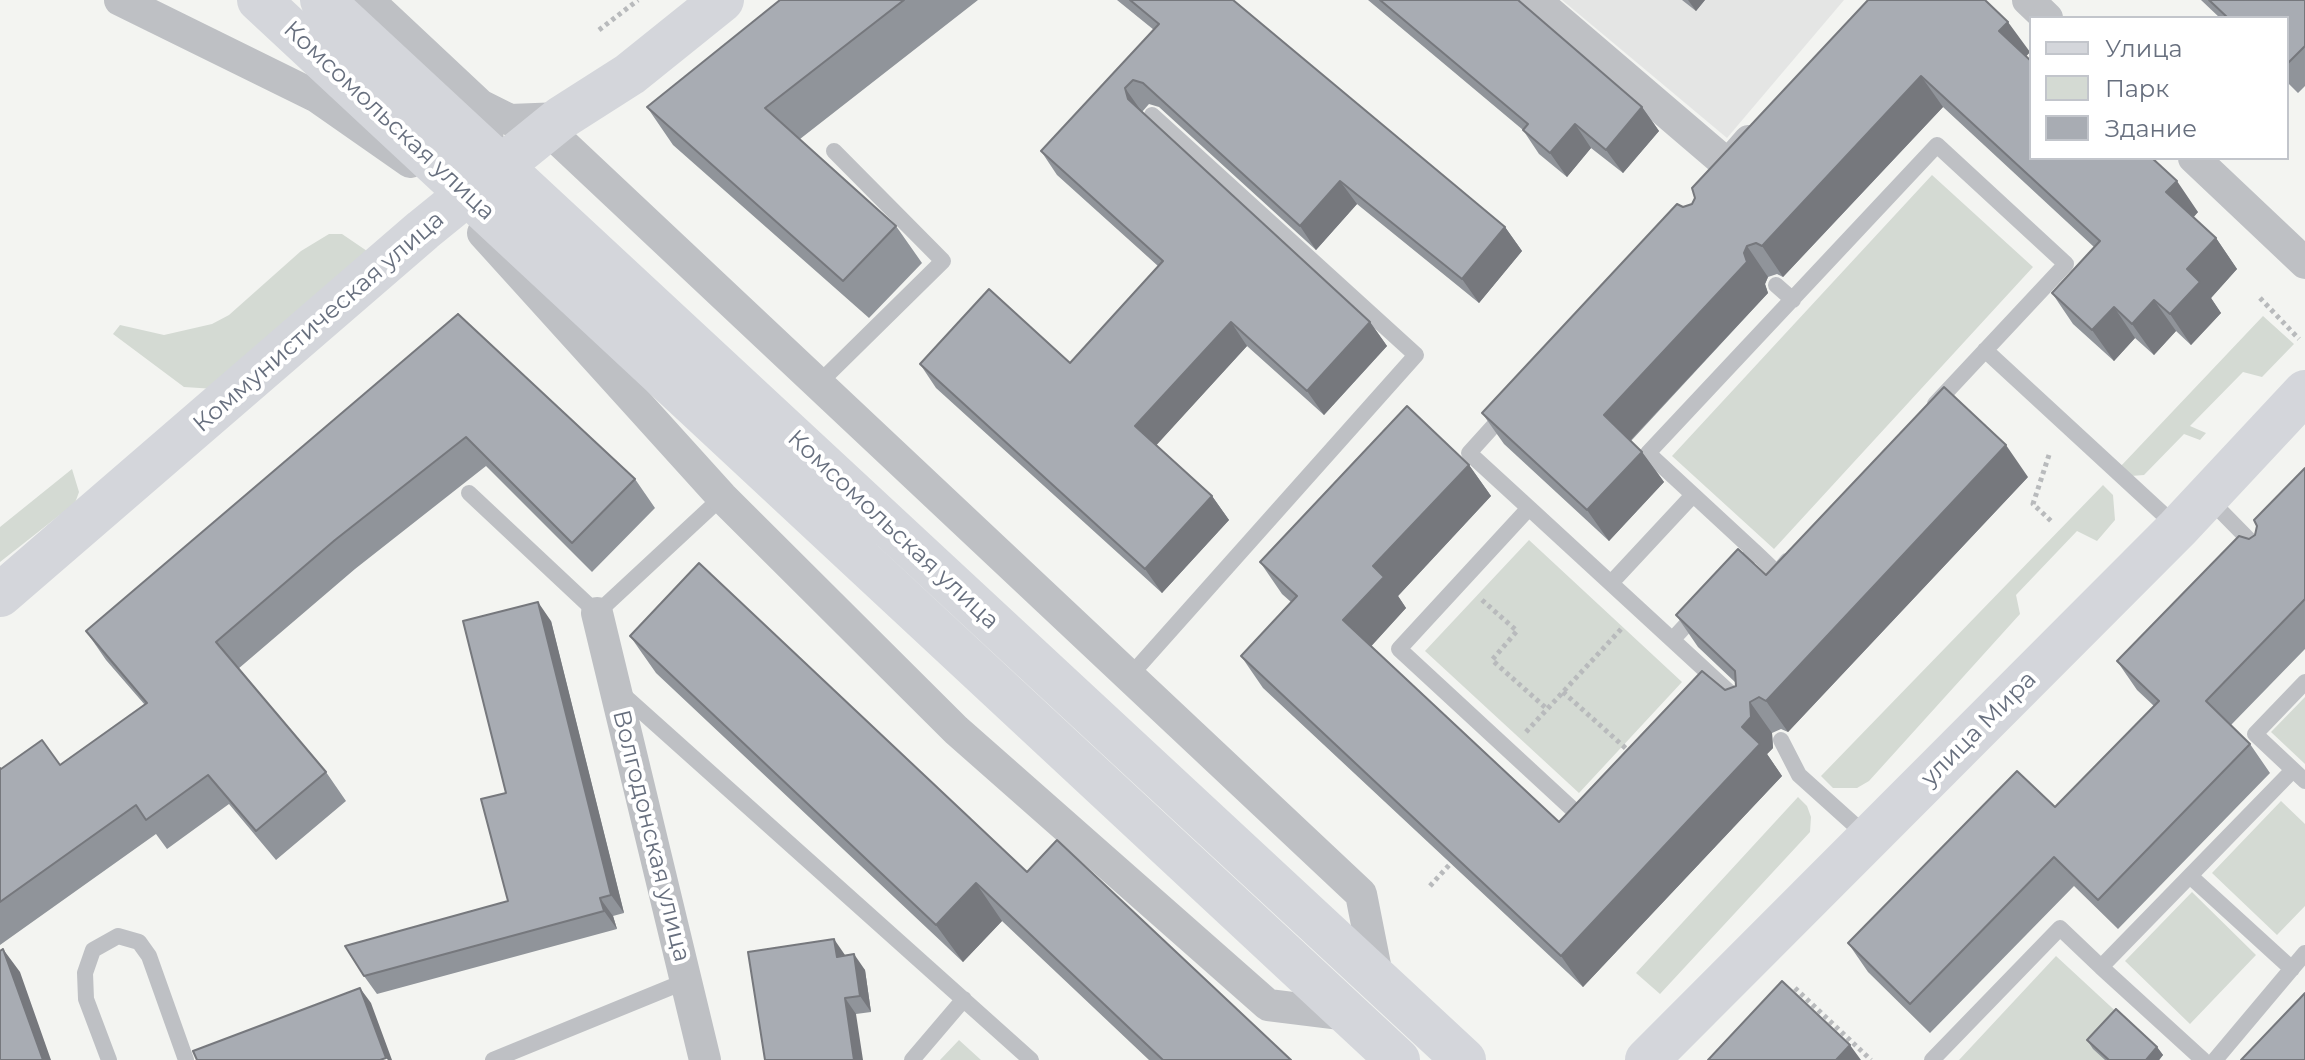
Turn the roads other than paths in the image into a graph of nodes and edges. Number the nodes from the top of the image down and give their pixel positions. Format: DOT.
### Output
graph roads {
  1 [pos="120,0"];
  2 [pos="259,0"];
  3 [pos="322,0"];
  4 [pos="368,0"];
  5 [pos="722,0"];
  6 [pos="1535,0"];
  7 [pos="2028,0"];
  8 [pos="149,9"];
  9 [pos="2045,16"];
  10 [pos="480,105"];
  11 [pos="1152,115"];
  12 [pos="1769,118"];
  13 [pos="554,124"];
  14 [pos="834,151"];
  15 [pos="2196,160"];
  16 [pos="468,193"];
  17 [pos="2305,263"];
  18 [pos="1776,285"];
  19 [pos="1793,300"];
  20 [pos="1985,350"];
  21 [pos="817,385"];
  22 [pos="2305,392"];
  23 [pos="1521,395"];
  24 [pos="1923,417"];
  25 [pos="469,493"];
  26 [pos="1693,495"];
  27 [pos="722,497"];
  28 [pos="1529,508"];
  29 [pos="2192,512"];
  30 [pos="1798,550"];
  31 [pos="1754,551"];
  32 [pos="2267,557"];
  33 [pos="1611,583"];
  34 [pos="0,595"];
  35 [pos="597,613"];
  36 [pos="1673,639"];
  37 [pos="1129,677"];
  38 [pos="2305,682"];
  39 [pos="616,688"];
  40 [pos="1750,711"];
  41 [pos="1781,740"];
  42 [pos="1637,758"];
  43 [pos="2299,776"];
  44 [pos="1870,839"];
  45 [pos="2190,876"];
  46 [pos="2305,953"];
  47 [pos="2101,967"];
  48 [pos="2292,969"];
  49 [pos="1378,980"];
  50 [pos="686,981"];
  51 [pos="964,999"];
  52 [pos="1349,1015"];
  53 [pos="109,1060"];
  54 [pos="186,1060"];
  55 [pos="493,1060"];
  56 [pos="705,1060"];
  57 [pos="912,1060"];
  58 [pos="1031,1060"];
  59 [pos="1398,1060"];
  60 [pos="1464,1060"];
  61 [pos="1647,1060"];
  62 [pos="1932,1060"];
  63 [pos="2203,1060"];
  64 [pos="2215,1060"];
  1 -- 8 [label="street"];
  2 -- 52 [label="main road, Комсомольская улица"];
  3 -- 49 [label="main road, Комсомольская улица"];
  4 -- 10 [label="street"];
  5 -- 13 [label="main road, Коммунистическая улица"];
  6 -- 12 [label="street"];
  7 -- 9 [label="street"];
  8 -- 16 [label="street"];
  10 -- 13 [label="street"];
  10 -- 16 [label="street"];
  11 -- 37 [label="lane"];
  13 -- 16 [label="main road, Коммунистическая улица"];
  13 -- 21 [label="street"];
  14 -- 21 [label="lane"];
  15 -- 17 [label="street"];
  16 -- 27 [label="street"];
  16 -- 34 [label="main road, Коммунистическая улица"];
  18 -- 19 [label="lane"];
  19 -- 20 [label="lane"];
  19 -- 26 [label="lane"];
  20 -- 24 [label="lane"];
  20 -- 29 [label="lane"];
  21 -- 37 [label="street"];
  22 -- 29 [label="main road, улица Мира"];
  23 -- 28 [label="lane"];
  25 -- 35 [label="lane"];
  26 -- 31 [label="lane"];
  26 -- 33 [label="lane"];
  27 -- 35 [label="lane"];
  27 -- 52 [label="street"];
  28 -- 33 [label="lane"];
  28 -- 42 [label="lane"];
  29 -- 32 [label="lane"];
  29 -- 44 [label="main road, улица Мира"];
  30 -- 31 [label="lane"];
  31 -- 36 [label="lane"];
  33 -- 36 [label="lane"];
  35 -- 39 [label="street, Волгодонская улица"];
  36 -- 40 [label="lane"];
  37 -- 49 [label="street"];
  38 -- 43 [label="lane"];
  39 -- 50 [label="street, Волгодонская улица"];
  39 -- 51 [label="lane"];
  41 -- 44 [label="lane"];
  43 -- 45 [label="lane"];
  44 -- 61 [label="main road, улица Мира"];
  45 -- 47 [label="lane"];
  45 -- 48 [label="lane"];
  46 -- 48 [label="lane"];
  47 -- 62 [label="lane"];
  47 -- 63 [label="lane"];
  48 -- 64 [label="lane"];
  49 -- 60 [label="main road, Комсомольская улица"];
  50 -- 55 [label="lane"];
  50 -- 56 [label="street, Волгодонская улица"];
  51 -- 57 [label="lane"];
  51 -- 58 [label="lane"];
  52 -- 59 [label="main road, Комсомольская улица"];
  53 -- 54 [label="lane"];
}
